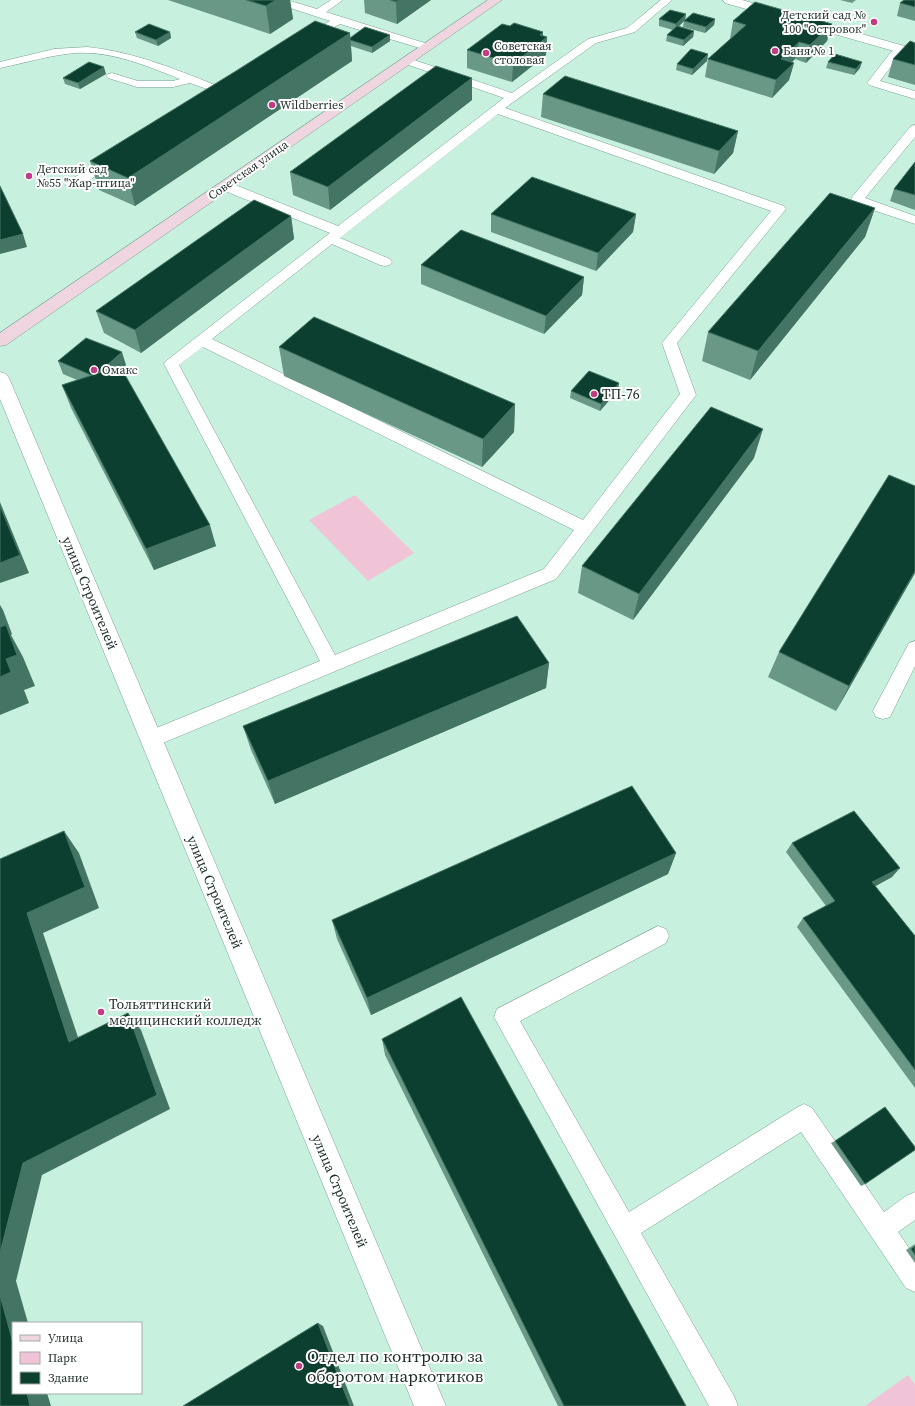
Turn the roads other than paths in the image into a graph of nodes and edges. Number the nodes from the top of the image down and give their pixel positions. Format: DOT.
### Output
graph roads {
  1 [pos="276,0"];
  2 [pos="338,0"];
  3 [pos="496,0"];
  4 [pos="667,0"];
  5 [pos="729,0"];
  6 [pos="318,13"];
  7 [pos="339,20"];
  8 [pos="298,43"];
  9 [pos="427,47"];
  10 [pos="901,49"];
  11 [pos="915,53"];
  12 [pos="407,61"];
  13 [pos="0,65"];
  14 [pos="112,76"];
  15 [pos="189,80"];
  16 [pos="234,83"];
  17 [pos="221,91"];
  18 [pos="915,95"];
  19 [pos="513,97"];
  20 [pos="207,100"];
  21 [pos="496,109"];
  22 [pos="915,129"];
  23 [pos="126,151"];
  24 [pos="72,185"];
  25 [pos="225,186"];
  26 [pos="915,220"];
  27 [pos="335,235"];
  28 [pos="385,262"];
  29 [pos="201,340"];
  30 [pos="0,341"];
  31 [pos="0,378"];
  32 [pos="585,528"];
  33 [pos="915,648"];
  34 [pos="331,665"];
  35 [pos="883,711"];
  36 [pos="151,739"];
  37 [pos="658,936"];
  38 [pos="915,1205"];
  39 [pos="624,1229"];
  40 [pos="881,1229"];
  41 [pos="915,1279"];
  42 [pos="430,1406"];
  43 [pos="724,1406"];
  1 -- 6 [label="lane"];
  2 -- 6 [label="lane"];
  3 -- 9 [label="main road, Советская улица"];
  4 -- 19 [label="lane"];
  5 -- 10 [label="street"];
  6 -- 7 [label="lane"];
  7 -- 8 [label="lane"];
  7 -- 9 [label="lane"];
  9 -- 12 [label="main road, Советская улица"];
  10 -- 11 [label="street"];
  10 -- 18 [label="lane"];
  12 -- 19 [label="lane"];
  12 -- 25 [label="main road, Советская улица"];
  13 -- 15 [label="lane"];
  14 -- 15 [label="lane"];
  15 -- 17 [label="lane"];
  16 -- 17 [label="lane"];
  17 -- 20 [label="lane"];
  19 -- 21 [label="lane"];
  21 -- 27 [label="lane"];
  21 -- 32 [label="lane"];
  22 -- 26 [label="lane"];
  23 -- 24 [label="lane"];
  25 -- 27 [label="lane"];
  25 -- 30 [label="main road, Советская улица"];
  27 -- 28 [label="lane"];
  27 -- 29 [label="lane"];
  29 -- 32 [label="lane"];
  29 -- 34 [label="lane"];
  31 -- 36 [label="street, улица Строителей"];
  32 -- 34 [label="lane"];
  33 -- 35 [label="lane"];
  34 -- 36 [label="lane"];
  36 -- 42 [label="street, улица Строителей"];
  37 -- 39 [label="lane"];
  38 -- 40 [label="lane"];
  39 -- 40 [label="lane"];
  39 -- 43 [label="lane"];
  40 -- 41 [label="lane"];
}
